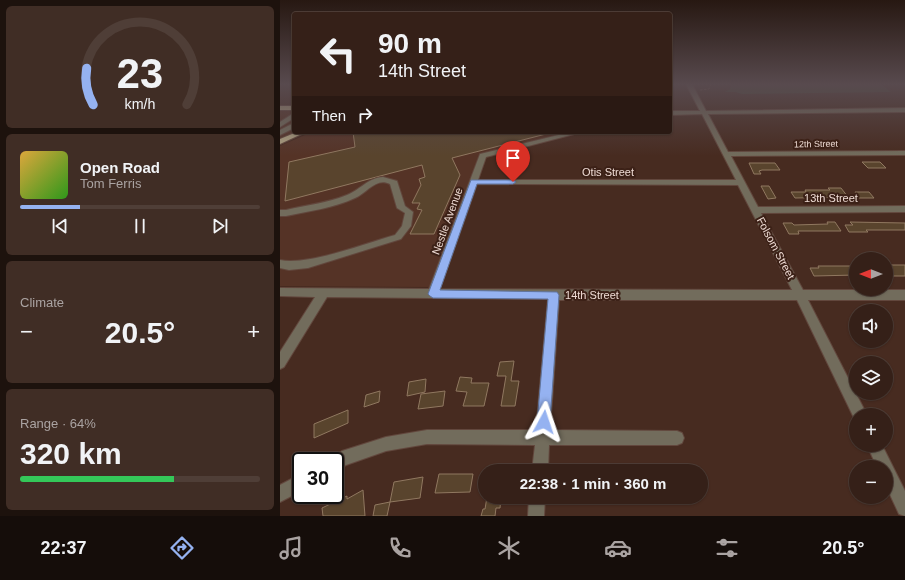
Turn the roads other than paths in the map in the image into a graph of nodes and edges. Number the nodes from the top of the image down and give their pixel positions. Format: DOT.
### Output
graph roads {
  1 [pos="701,108"];
  2 [pos="905,110"];
  3 [pos="672,113"];
  4 [pos="704,113"];
  5 [pos="292,116"];
  6 [pos="280,125"];
  7 [pos="292,127"];
  8 [pos="280,133"];
  9 [pos="299,134"];
  10 [pos="571,134"];
  11 [pos="281,141"];
  12 [pos="905,153"];
  13 [pos="726,154"];
  14 [pos="474,182"];
  15 [pos="742,183"];
  16 [pos="905,209"];
  17 [pos="756,210"];
  18 [pos="280,213"];
  19 [pos="280,264"];
  20 [pos="280,292"];
  21 [pos="324,292"];
  22 [pos="433,294"];
  23 [pos="554,295"];
  24 [pos="800,295"];
  25 [pos="905,295"];
  26 [pos="280,363"];
  27 [pos="856,408"];
  28 [pos="542,437"];
  29 [pos="677,438"];
  30 [pos="344,458"];
  31 [pos="540,464"];
  32 [pos="893,483"];
  33 [pos="292,487"];
  34 [pos="280,494"];
  35 [pos="537,504"];
  36 [pos="905,508"];
  37 [pos="536,516"];
  1 -- 4 [label="street, Folsom Street"];
  2 -- 4 [label="street"];
  3 -- 4 [label="street"];
  4 -- 13 [label="street, Folsom Street"];
  5 -- 6 [label="street"];
  7 -- 8 [label="street"];
  9 -- 11 [label="main road"];
  10 -- 14 [label="street, Nestle Avenue"];
  12 -- 13 [label="street, 12th Street"];
  13 -- 15 [label="street, Folsom Street"];
  14 -- 15 [label="street, Otis Street"];
  14 -- 22 [label="street, Nestle Avenue"];
  15 -- 17 [label="street, Folsom Street"];
  16 -- 17 [label="street, 13th Street"];
  17 -- 24 [label="street, Folsom Street"];
  18 -- 19 [label="street"];
  20 -- 21 [label="street, 14th Street"];
  21 -- 22 [label="street, 14th Street"];
  21 -- 26 [label="street"];
  22 -- 23 [label="street, 14th Street"];
  23 -- 24 [label="street, 14th Street"];
  23 -- 28 [label="street"];
  24 -- 25 [label="street, 14th Street"];
  24 -- 27 [label="street, Folsom Street"];
  28 -- 29 [label="street"];
  28 -- 30 [label="street"];
  28 -- 31 [label="street"];
  32 -- 36 [label="street"];
  33 -- 34 [label="street"];
  35 -- 37 [label="street"];
}
